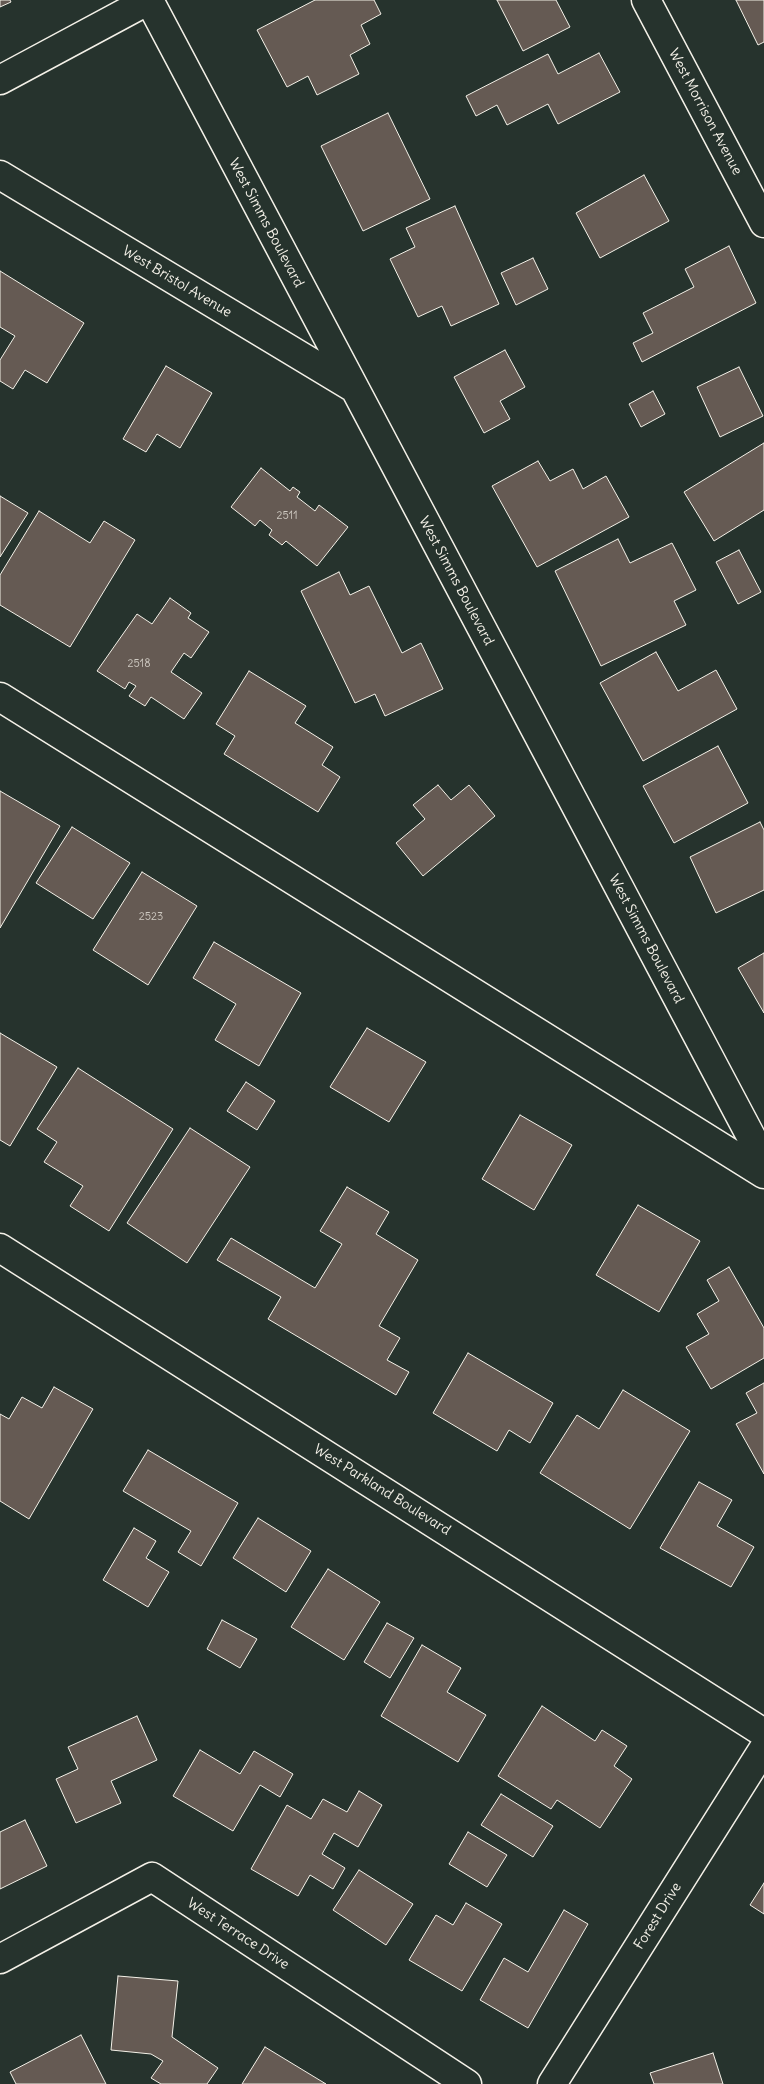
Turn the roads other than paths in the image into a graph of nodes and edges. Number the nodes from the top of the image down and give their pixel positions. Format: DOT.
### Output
graph roads {
  1 [pos="149,0"];
  2 [pos="646,0"];
  3 [pos="0,80"];
  4 [pos="0,175"];
  5 [pos="764,223"];
  6 [pos="353,388"];
  7 [pos="0,697"];
  8 [pos="764,1161"];
  9 [pos="764,1174"];
  10 [pos="0,1248"];
  11 [pos="764,1733"];
  12 [pos="764,1748"];
  13 [pos="0,1959"];
  14 [pos="468,2084"];
  15 [pos="552,2084"];
  1 -- 3 [label="street"];
  1 -- 6 [label="street, West Simms Boulevard"];
  2 -- 5 [label="street, West Morrison Avenue"];
  4 -- 6 [label="street, West Bristol Avenue"];
  6 -- 8 [label="street, West Simms Boulevard"];
  7 -- 9 [label="street"];
  10 -- 11 [label="street, West Parkland Boulevard"];
  12 -- 15 [label="street, Forest Drive"];
  13 -- 14 [label="street, West Terrace Drive"];
}
